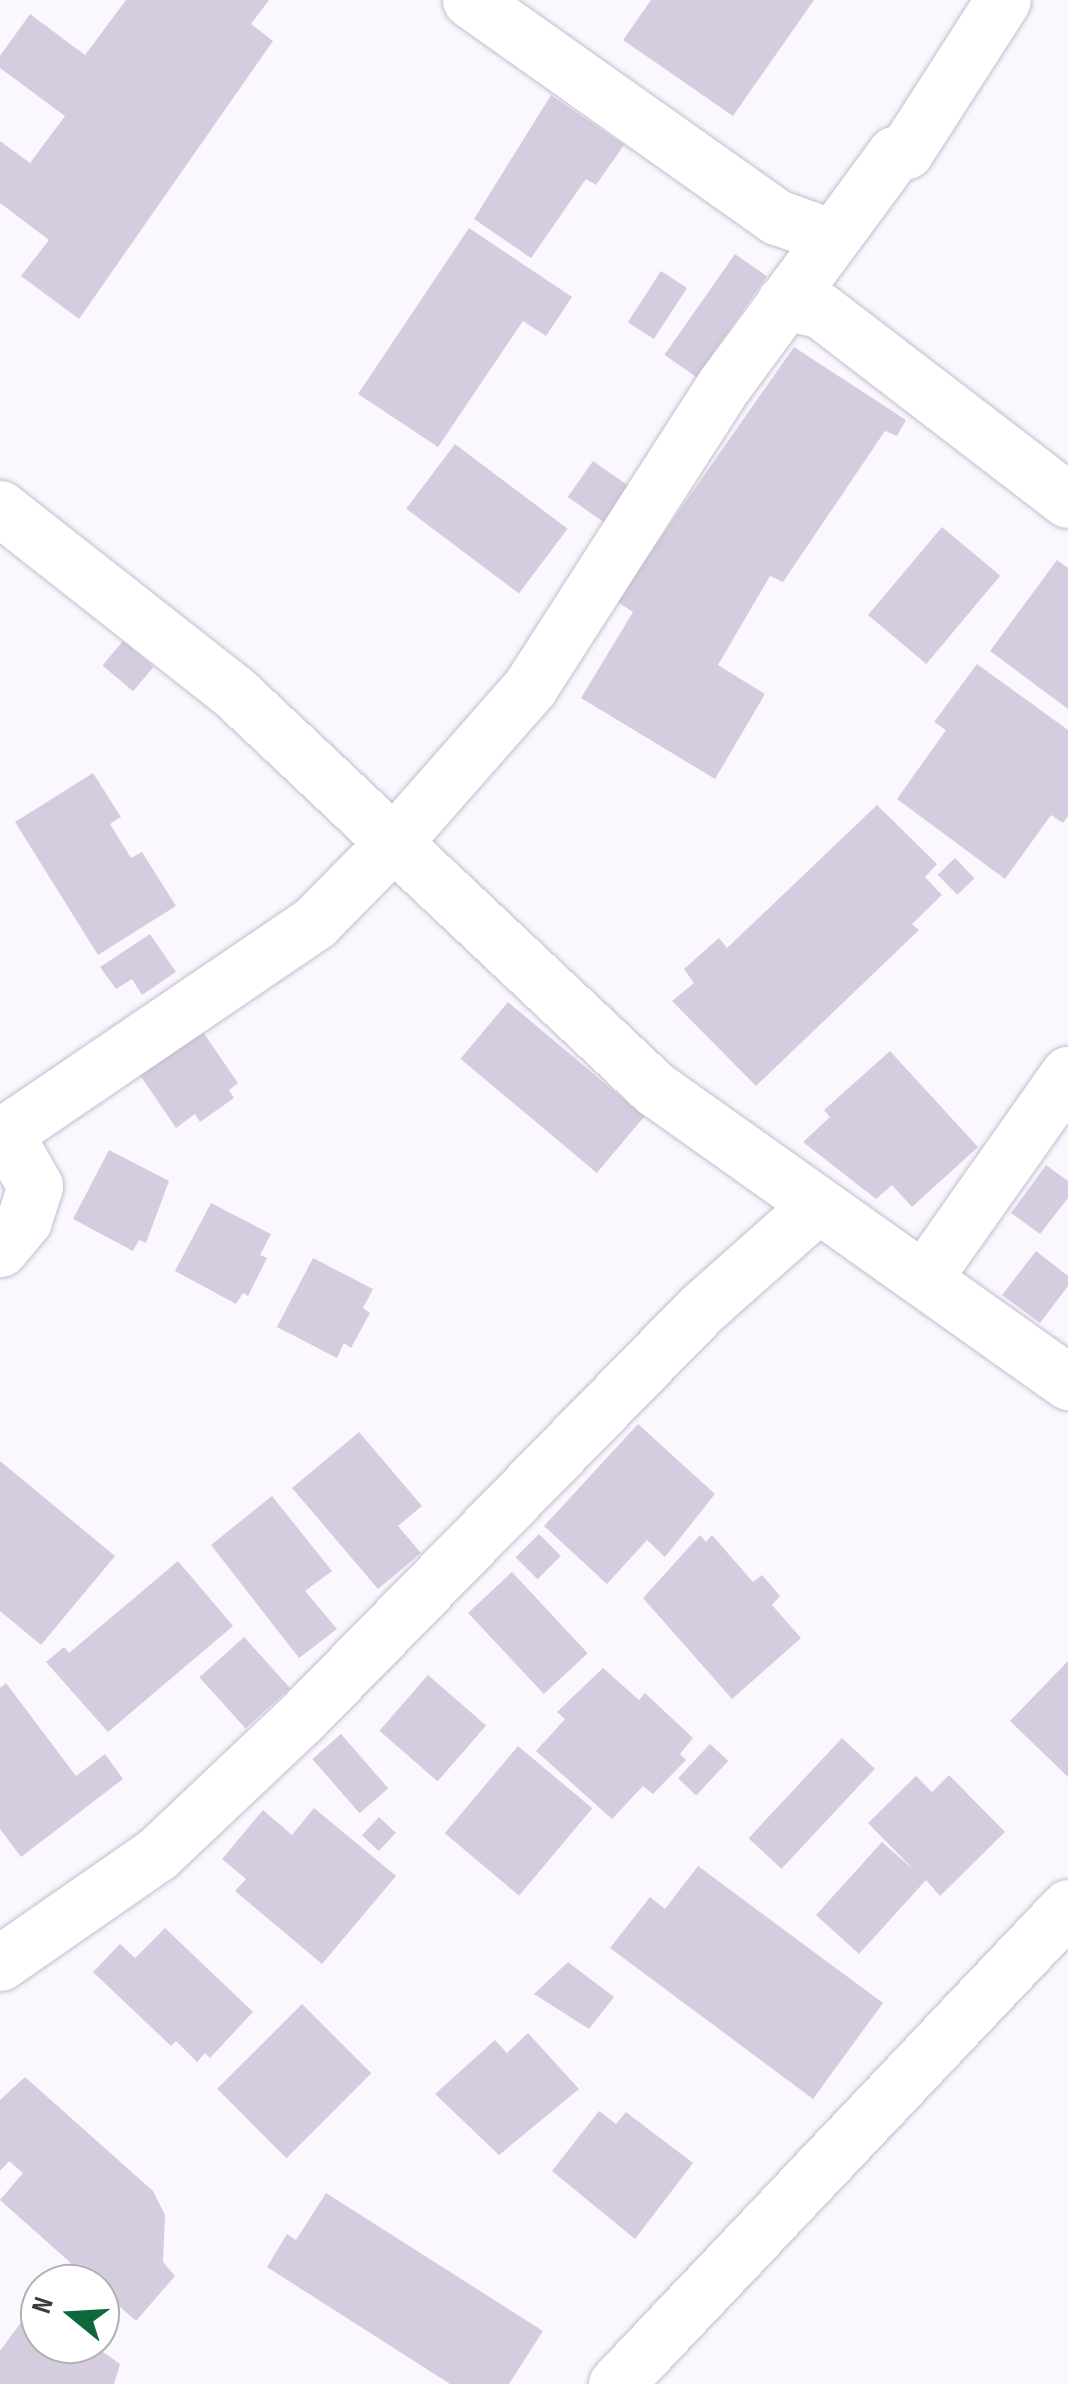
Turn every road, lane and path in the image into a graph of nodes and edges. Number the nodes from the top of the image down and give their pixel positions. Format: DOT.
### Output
graph roads {
  1 [pos="470,0"];
  2 [pos="1003,0"];
  3 [pos="832,236"];
  4 [pos="784,302"];
  5 [pos="1068,500"];
  6 [pos="0,508"];
  7 [pos="393,844"];
  8 [pos="1068,1074"];
  9 [pos="3,1129"];
  10 [pos="816,1207"];
  11 [pos="0,1249"];
  12 [pos="924,1278"];
  13 [pos="1068,1382"];
  14 [pos="1068,1907"];
  15 [pos="0,1963"];
  16 [pos="616,2384"];
  1 -- 3 [label="street"];
  2 -- 3 [label="street"];
  3 -- 4 [label="street"];
  4 -- 5 [label="street"];
  4 -- 7 [label="street"];
  6 -- 7 [label="street"];
  7 -- 9 [label="street"];
  7 -- 10 [label="street"];
  8 -- 12 [label="street"];
  9 -- 11 [label="street"];
  10 -- 12 [label="street"];
  10 -- 15 [label="street"];
  12 -- 13 [label="street"];
  14 -- 16 [label="street"];
}
